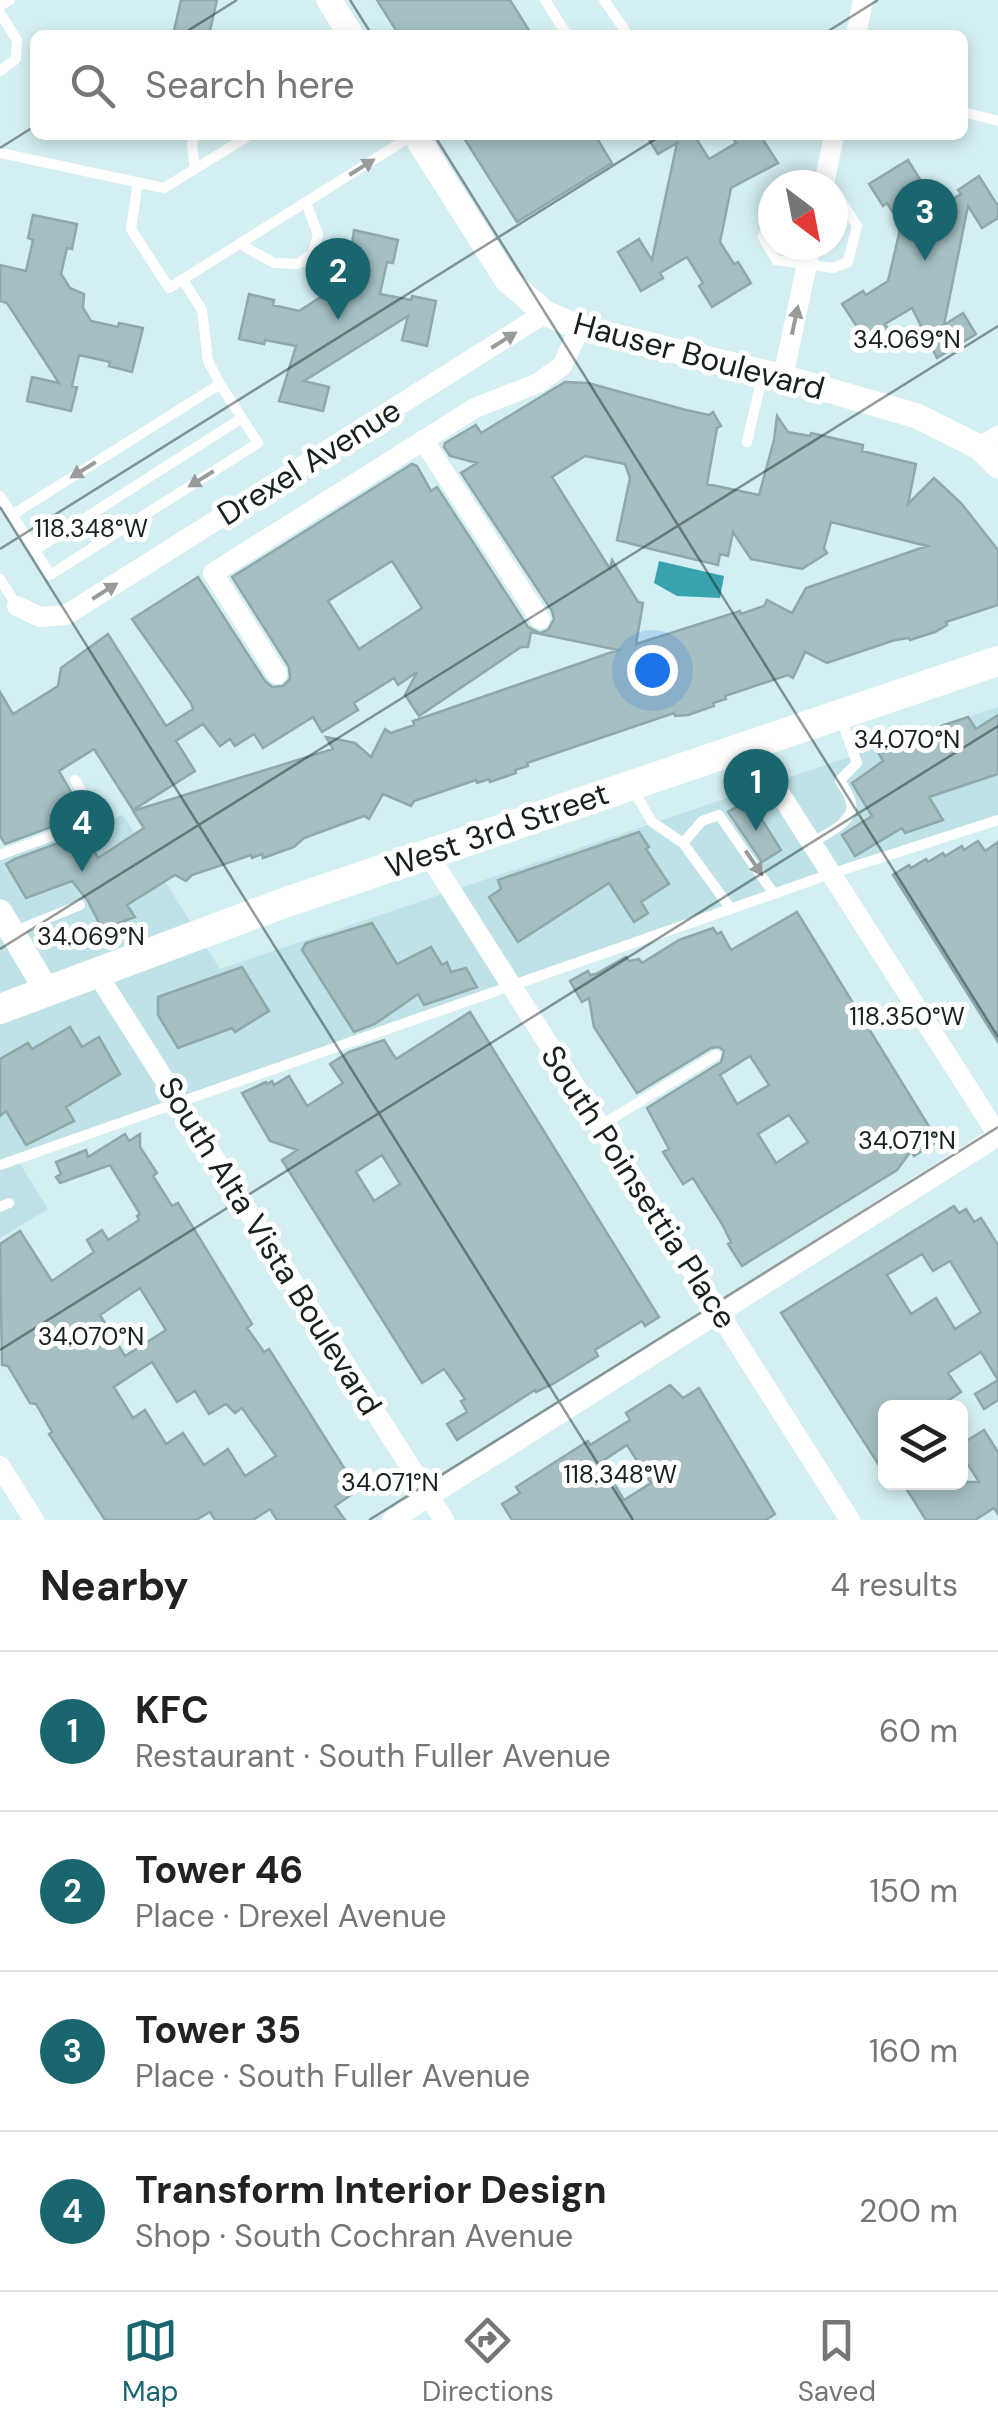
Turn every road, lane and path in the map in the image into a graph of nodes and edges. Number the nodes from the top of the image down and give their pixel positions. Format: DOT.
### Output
graph roads {
  1 [pos="10,0"];
  2 [pos="329,0"];
  3 [pos="546,0"];
  4 [pos="604,0"];
  5 [pos="863,0"];
  6 [pos="0,10"];
  7 [pos="348,30"];
  8 [pos="564,30"];
  9 [pos="623,30"];
  10 [pos="857,30"];
  11 [pos="0,72"];
  12 [pos="968,113"];
  13 [pos="998,120"];
  14 [pos="193,140"];
  15 [pos="242,140"];
  16 [pos="406,140"];
  17 [pos="417,140"];
  18 [pos="833,140"];
  19 [pos="0,152"];
  20 [pos="195,169"];
  21 [pos="827,170"];
  22 [pos="138,182"];
  23 [pos="308,201"];
  24 [pos="848,211"];
  25 [pos="240,244"];
  26 [pos="807,260"];
  27 [pos="819,260"];
  28 [pos="183,280"];
  29 [pos="545,313"];
  30 [pos="580,328"];
  31 [pos="773,375"];
  32 [pos="220,384"];
  33 [pos="242,418"];
  34 [pos="424,440"];
  35 [pos="747,442"];
  36 [pos="989,442"];
  37 [pos="998,466"];
  38 [pos="0,496"];
  39 [pos="12,515"];
  40 [pos="35,550"];
  41 [pos="0,579"];
  42 [pos="17,606"];
  43 [pos="540,619"];
  44 [pos="998,661"];
  45 [pos="276,674"];
  46 [pos="840,715"];
  47 [pos="749,745"];
  48 [pos="74,780"];
  49 [pos="630,785"];
  50 [pos="998,820"];
  51 [pos="684,843"];
  52 [pos="810,844"];
  53 [pos="428,854"];
  54 [pos="0,855"];
  55 [pos="830,874"];
  56 [pos="774,894"];
  57 [pos="80,905"];
  58 [pos="732,909"];
  59 [pos="6,922"];
  60 [pos="96,972"];
  61 [pos="511,986"];
  62 [pos="48,991"];
  63 [pos="0,1008"];
  64 [pos="716,1055"];
  65 [pos="179,1102"];
  66 [pos="599,1127"];
  67 [pos="998,1136"];
  68 [pos="0,1165"];
  69 [pos="719,1312"];
  70 [pos="0,1466"];
  71 [pos="429,1497"];
  72 [pos="34,1520"];
  73 [pos="392,1520"];
  74 [pos="444,1520"];
  75 [pos="850,1520"];
  1 -- 6 [label="lane"];
  2 -- 7 [label="street"];
  3 -- 8 [label="lane"];
  4 -- 9 [label="lane"];
  5 -- 10 [label="street"];
  6 -- 11 [label="lane"];
  12 -- 13 [label="lane"];
  14 -- 20 [label="lane"];
  15 -- 20 [label="lane"];
  23 -- 16 [label="lane, one-way"];
  17 -- 29 [label="street, Hauser Boulevard"];
  18 -- 21 [label="street"];
  19 -- 22 [label="lane"];
  20 -- 22 [label="lane"];
  22 -- 28 [label="lane"];
  23 -- 25 [label="lane"];
  23 -- 25 [label="lane"];
  24 -- 27 [label="lane"];
  25 -- 28 [label="lane"];
  31 -- 26 [label="street, one-way"];
  28 -- 32 [label="lane"];
  29 -- 30 [label="street, Hauser Boulevard"];
  42 -- 29 [label="street, Drexel Avenue, one-way"];
  30 -- 31 [label="street, Hauser Boulevard"];
  30 -- 34 [label="street"];
  31 -- 35 [label="lane"];
  31 -- 36 [label="street, Hauser Boulevard"];
  32 -- 33 [label="lane"];
  32 -- 39 [label="lane, one-way"];
  33 -- 40 [label="lane"];
  33 -- 40 [label="lane, one-way"];
  34 -- 43 [label="street"];
  34 -- 45 [label="street"];
  36 -- 37 [label="street, Hauser Boulevard"];
  38 -- 39 [label="lane"];
  39 -- 40 [label="lane"];
  41 -- 42 [label="lane"];
  44 -- 46 [label="main road, West 3rd Street"];
  46 -- 47 [label="main road, West 3rd Street"];
  46 -- 52 [label="lane"];
  47 -- 49 [label="main road, West 3rd Street"];
  47 -- 52 [label="street"];
  48 -- 54 [label="lane"];
  49 -- 51 [label="lane"];
  49 -- 53 [label="main road, West 3rd Street"];
  50 -- 55 [label="lane"];
  51 -- 56 [label="lane, one-way"];
  51 -- 58 [label="lane"];
  52 -- 55 [label="street"];
  53 -- 60 [label="main road, West 3rd Street"];
  53 -- 61 [label="street, South Poinsettia Place"];
  55 -- 56 [label="lane"];
  55 -- 67 [label="street"];
  56 -- 58 [label="lane"];
  57 -- 59 [label="lane"];
  58 -- 61 [label="lane"];
  59 -- 62 [label="street"];
  60 -- 62 [label="main road, West 3rd Street"];
  60 -- 65 [label="street, South Alta Vista Boulevard"];
  61 -- 65 [label="lane"];
  61 -- 66 [label="street, South Poinsettia Place"];
  62 -- 63 [label="main road, West 3rd Street"];
  64 -- 66 [label="lane"];
  65 -- 68 [label="lane"];
  65 -- 71 [label="street, South Alta Vista Boulevard"];
  66 -- 69 [label="street, South Poinsettia Place"];
  67 -- 69 [label="street"];
  69 -- 71 [label="street"];
  69 -- 75 [label="street, South Poinsettia Place"];
  70 -- 72 [label="street"];
  71 -- 73 [label="street"];
  71 -- 74 [label="street, South Alta Vista Boulevard"];
}
